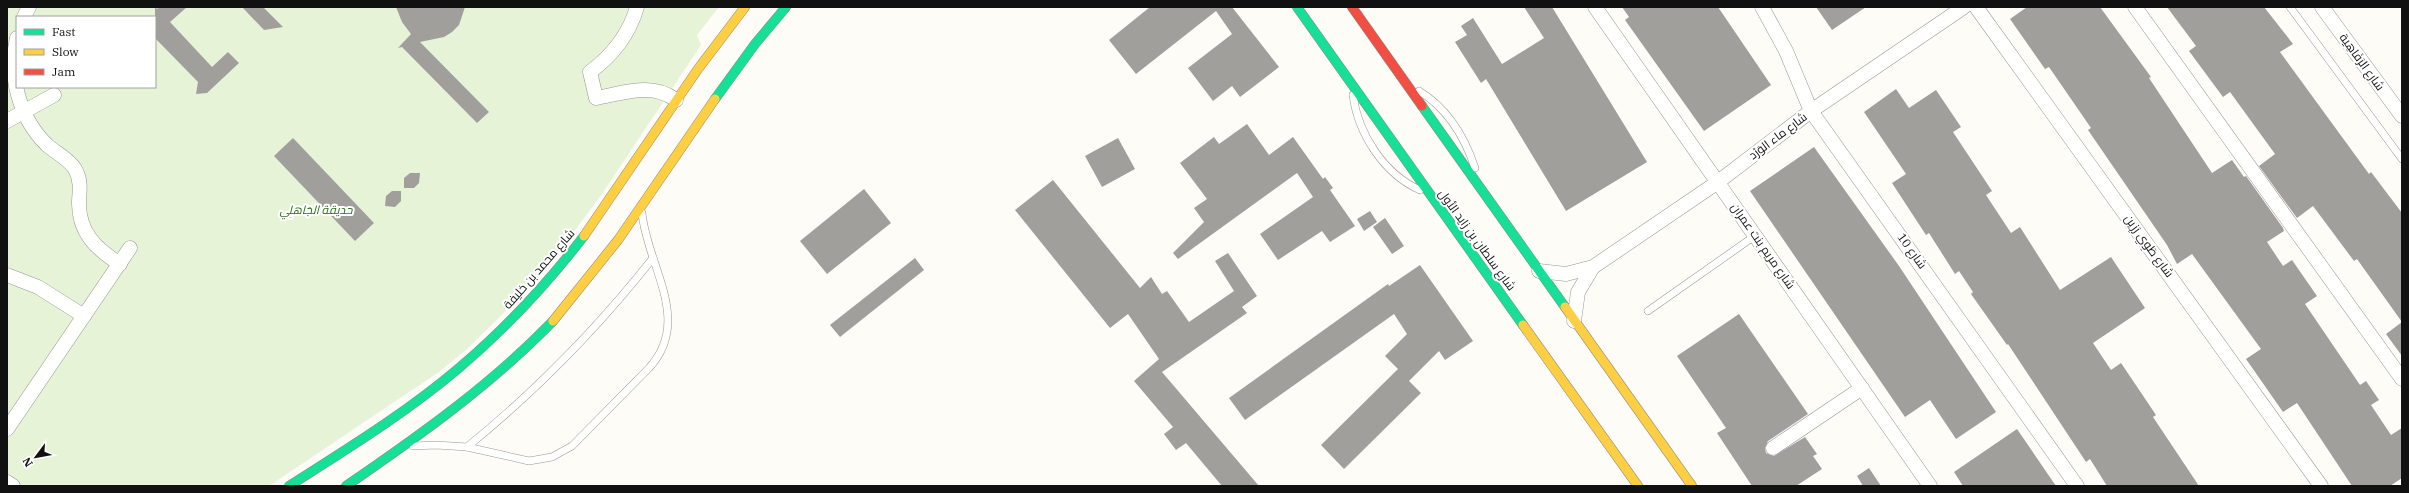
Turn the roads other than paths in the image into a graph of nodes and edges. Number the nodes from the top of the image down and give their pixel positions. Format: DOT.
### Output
graph roads {
  1 [pos="29,7"];
  2 [pos="637,7"];
  3 [pos="745,7"];
  4 [pos="786,7"];
  5 [pos="1297,7"];
  6 [pos="1352,7"];
  7 [pos="1595,7"];
  8 [pos="1762,7"];
  9 [pos="1964,7"];
  10 [pos="1976,7"];
  11 [pos="2135,7"];
  12 [pos="2290,7"];
  13 [pos="2322,7"];
  14 [pos="24,16"];
  15 [pos="16,48"];
  16 [pos="16,83"];
  17 [pos="1352,85"];
  18 [pos="1408,86"];
  19 [pos="17,88"];
  20 [pos="54,95"];
  21 [pos="676,100"];
  22 [pos="1811,111"];
  23 [pos="23,112"];
  24 [pos="2402,116"];
  25 [pos="7,121"];
  26 [pos="2402,159"];
  27 [pos="1476,182"];
  28 [pos="1718,182"];
  29 [pos="1429,193"];
  30 [pos="641,208"];
  31 [pos="1756,235"];
  32 [pos="130,248"];
  33 [pos="652,258"];
  34 [pos="120,264"];
  35 [pos="1593,268"];
  36 [pos="1539,271"];
  37 [pos="7,275"];
  38 [pos="1648,311"];
  39 [pos="84,316"];
  40 [pos="1574,321"];
  41 [pos="2402,379"];
  42 [pos="1862,388"];
  43 [pos="7,429"];
  44 [pos="467,447"];
  45 [pos="403,448"];
  46 [pos="1773,448"];
  47 [pos="7,482"];
  48 [pos="13,486"];
  49 [pos="289,486"];
  50 [pos="346,486"];
  51 [pos="1638,486"];
  52 [pos="1692,486"];
  53 [pos="1930,486"];
  54 [pos="2077,486"];
  55 [pos="2321,486"];
  1 -- 14 [label="street"];
  2 -- 21 [label="street"];
  3 -- 21 [label="main road, شارع محمد بن خليفة"];
  4 -- 30 [label="main road"];
  5 -- 17 [label="main road, شارع سلطان بن زايد الأول"];
  6 -- 18 [label="main road"];
  7 -- 28 [label="street, شارع مريم بنت عمران"];
  8 -- 22 [label="street, شارع 10"];
  9 -- 22 [label="street, شارع ماء الوَرْد"];
  10 -- 55 [label="street, شارع طَوِي رَزِين"];
  11 -- 41 [label="street"];
  12 -- 26 [label="lane"];
  13 -- 24 [label="street, شارع الرَفَاهِية"];
  15 -- 16 [label="street"];
  17 -- 29 [label="main road, شارع سلطان بن زايد الأول"];
  17 -- 29 [label="lane"];
  18 -- 27 [label="main road"];
  18 -- 27 [label="lane"];
  19 -- 23 [label="street"];
  20 -- 23 [label="street"];
  21 -- 49 [label="main road, شارع محمد بن خليفة"];
  22 -- 28 [label="street, شارع ماء الوَرْد"];
  22 -- 54 [label="street, شارع 10"];
  23 -- 25 [label="street"];
  23 -- 34 [label="street"];
  27 -- 36 [label="main road"];
  28 -- 31 [label="street, شارع مريم بنت عمران"];
  28 -- 35 [label="street, شارع ماء الوَرْد"];
  29 -- 51 [label="main road, شارع سلطان بن زايد الأول"];
  30 -- 33 [label="lane"];
  30 -- 45 [label="main road"];
  31 -- 38 [label="lane"];
  31 -- 42 [label="street, شارع مريم بنت عمران"];
  32 -- 34 [label="street"];
  33 -- 44 [label="lane"];
  33 -- 44 [label="lane"];
  34 -- 39 [label="street"];
  35 -- 36 [label="street, شارع ماء الوَرْد"];
  35 -- 40 [label="street, شارع ماء الوَرْد"];
  36 -- 40 [label="main road"];
  37 -- 39 [label="street"];
  39 -- 43 [label="street"];
  40 -- 52 [label="main road"];
  42 -- 46 [label="street"];
  42 -- 53 [label="street, شارع مريم بنت عمران"];
  44 -- 45 [label="lane"];
  45 -- 50 [label="main road"];
  47 -- 48 [label="street"];
}
